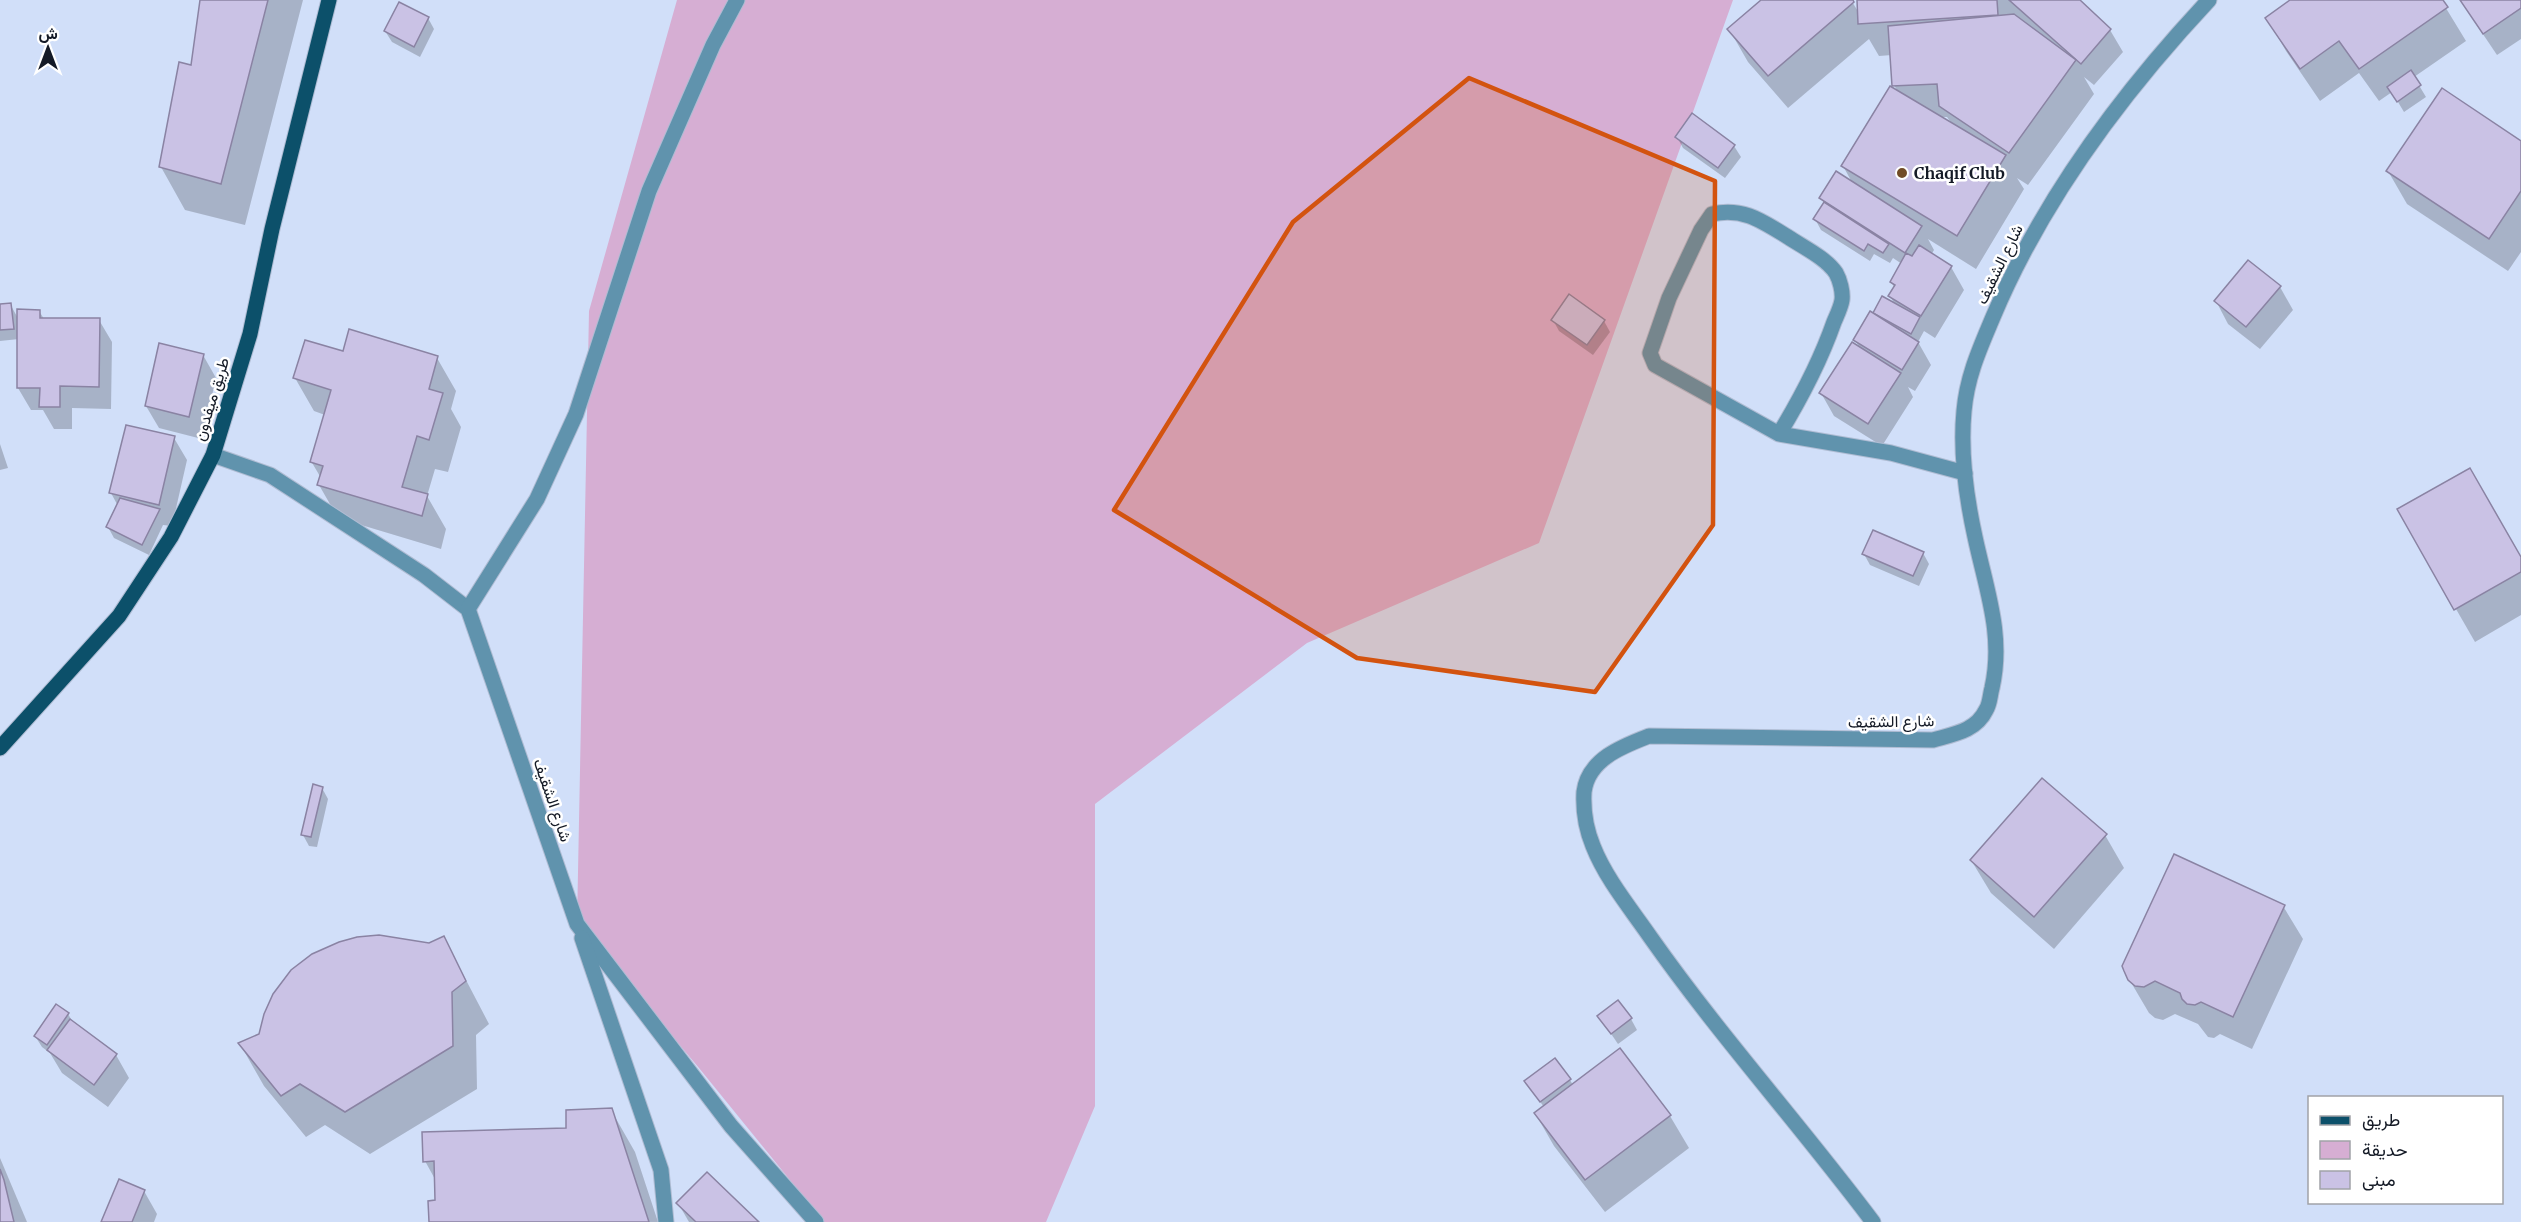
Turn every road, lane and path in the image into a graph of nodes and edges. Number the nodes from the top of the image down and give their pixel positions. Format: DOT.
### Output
graph roads {
  1 [pos="329,0"];
  2 [pos="737,0"];
  3 [pos="2209,0"];
  4 [pos="1779,434"];
  5 [pos="213,455"];
  6 [pos="1965,473"];
  7 [pos="468,609"];
  8 [pos="0,748"];
  9 [pos="577,924"];
  10 [pos="666,1222"];
  11 [pos="816,1222"];
  12 [pos="1873,1222"];
  1 -- 5 [label="main road, طريق ميفدون"];
  2 -- 7 [label="street"];
  3 -- 6 [label="street, شارع الشقيف"];
  4 -- 4 [label="street"];
  4 -- 6 [label="street"];
  5 -- 7 [label="street"];
  5 -- 8 [label="main road, طريق ميفدون"];
  6 -- 12 [label="street, شارع الشقيف"];
  7 -- 9 [label="street, شارع الشقيف"];
  9 -- 10 [label="street"];
  9 -- 11 [label="street, شارع الشقيف"];
}
